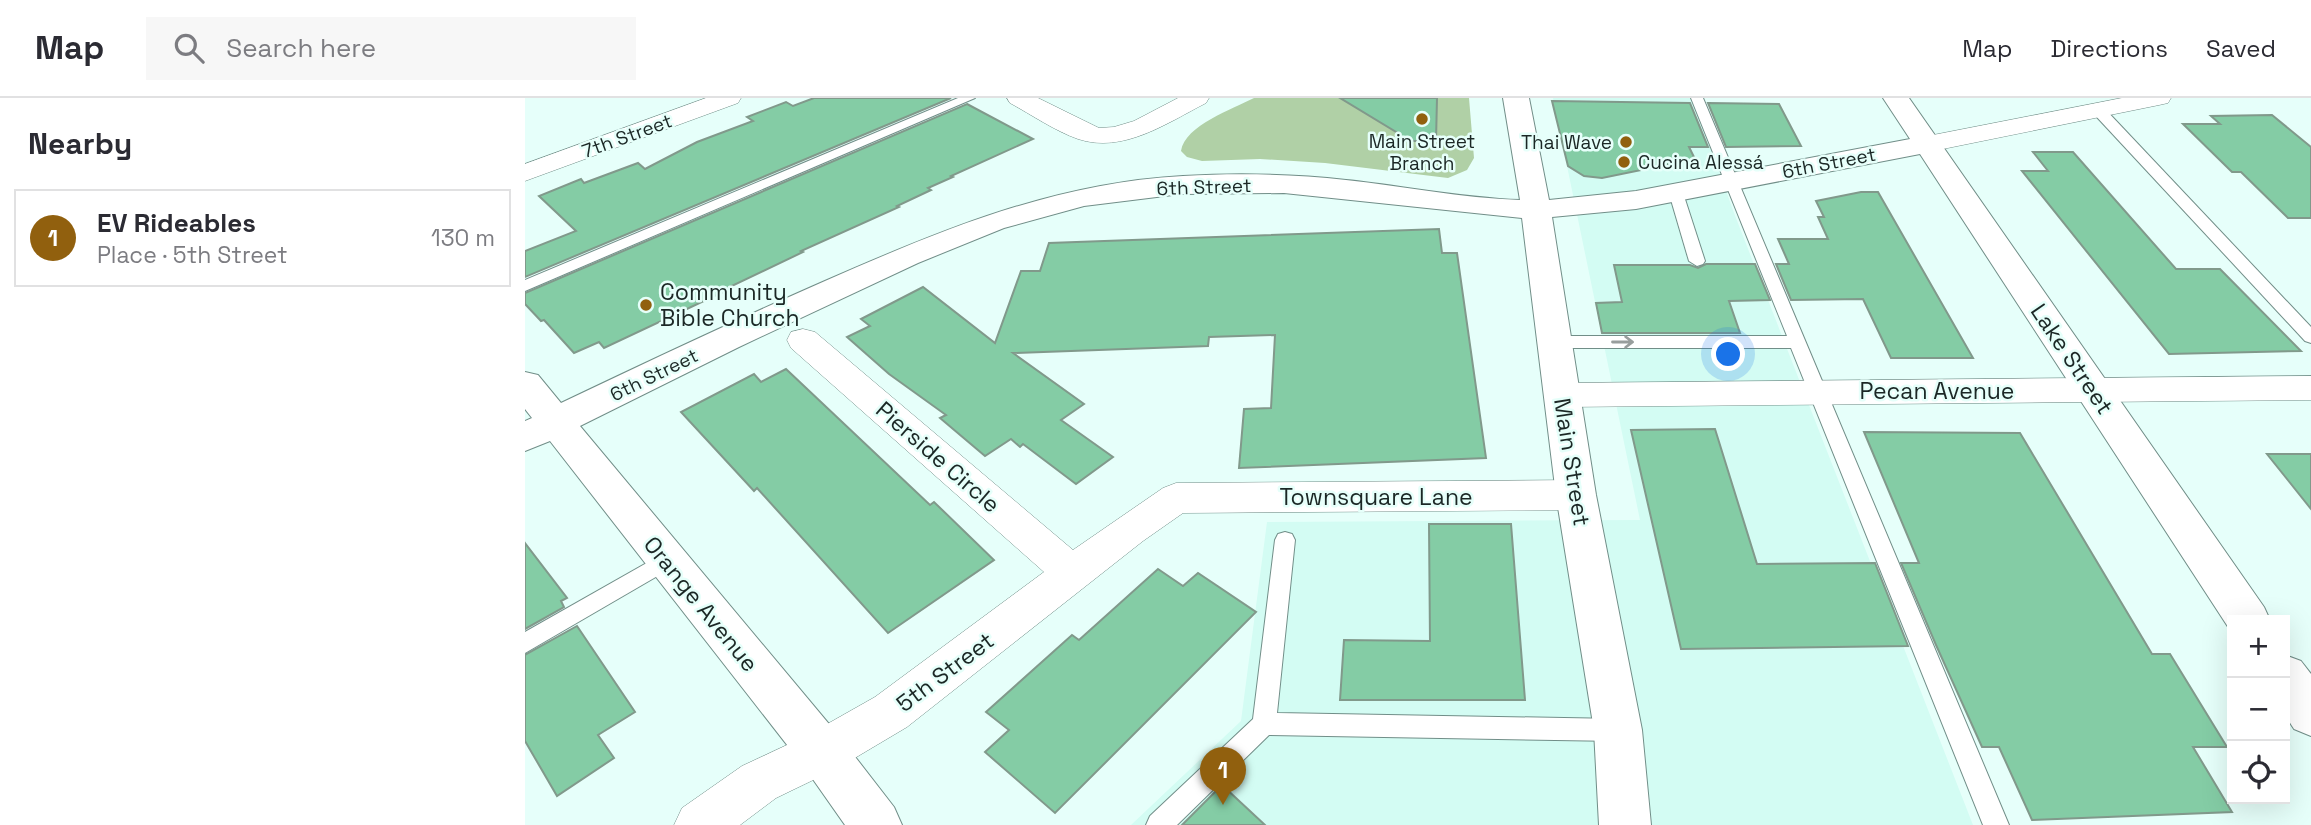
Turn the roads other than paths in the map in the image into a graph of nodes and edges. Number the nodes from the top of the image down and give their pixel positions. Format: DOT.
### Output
graph roads {
  1 [pos="730,98"];
  2 [pos="969,98"];
  3 [pos="1019,98"];
  4 [pos="1197,98"];
  5 [pos="1516,98"];
  6 [pos="1697,98"];
  7 [pos="1896,98"];
  8 [pos="2159,98"];
  9 [pos="2099,111"];
  10 [pos="1928,144"];
  11 [pos="525,173"];
  12 [pos="1732,181"];
  13 [pos="1676,193"];
  14 [pos="1536,209"];
  15 [pos="1697,261"];
  16 [pos="525,286"];
  17 [pos="2311,337"];
  18 [pos="803,340"];
  19 [pos="1555,342"];
  20 [pos="1797,342"];
  21 [pos="525,384"];
  22 [pos="2311,388"];
  23 [pos="2093,390"];
  24 [pos="1818,392"];
  25 [pos="1562,395"];
  26 [pos="540,429"];
  27 [pos="1576,495"];
  28 [pos="1176,498"];
  29 [pos="1285,540"];
  30 [pos="666,561"];
  31 [pos="1073,574"];
  32 [pos="2245,615"];
  33 [pos="525,643"];
  34 [pos="2287,678"];
  35 [pos="2311,714"];
  36 [pos="1264,724"];
  37 [pos="1618,730"];
  38 [pos="822,752"];
  39 [pos="699,825"];
  40 [pos="876,825"];
  41 [pos="1159,825"];
  42 [pos="1625,825"];
  43 [pos="1996,825"];
  1 -- 11 [label="street, 7th Street"];
  2 -- 16 [label="lane"];
  3 -- 4 [label="street"];
  5 -- 14 [label="street, Main Street"];
  6 -- 12 [label="lane"];
  7 -- 10 [label="street, Lake Street"];
  8 -- 9 [label="street"];
  9 -- 10 [label="street"];
  9 -- 17 [label="lane"];
  10 -- 12 [label="street, 6th Street"];
  10 -- 23 [label="street, Lake Street"];
  12 -- 13 [label="street, 6th Street"];
  12 -- 20 [label="lane"];
  13 -- 14 [label="street, 6th Street"];
  13 -- 15 [label="lane"];
  14 -- 19 [label="street, Main Street"];
  14 -- 26 [label="street, 6th Street"];
  18 -- 31 [label="street, Pierside Circle"];
  19 -- 20 [label="lane, one-way"];
  19 -- 25 [label="street, Main Street"];
  20 -- 24 [label="lane"];
  21 -- 26 [label="street, Orange Avenue"];
  22 -- 23 [label="street, Pecan Avenue"];
  23 -- 24 [label="street, Pecan Avenue"];
  23 -- 32 [label="street, Lake Street"];
  24 -- 25 [label="street, Pecan Avenue"];
  24 -- 43 [label="lane"];
  25 -- 27 [label="street, Main Street"];
  26 -- 30 [label="street, Orange Avenue"];
  27 -- 28 [label="street, Townsquare Lane"];
  27 -- 37 [label="street, Main Street"];
  28 -- 31 [label="street, 5th Street"];
  29 -- 36 [label="lane"];
  30 -- 33 [label="lane"];
  30 -- 38 [label="street, Orange Avenue"];
  31 -- 38 [label="street, 5th Street"];
  34 -- 35 [label="street"];
  36 -- 37 [label="lane"];
  36 -- 41 [label="lane"];
  37 -- 42 [label="street, Main Street"];
  38 -- 39 [label="street, 5th Street"];
  38 -- 40 [label="street, Orange Avenue"];
}
